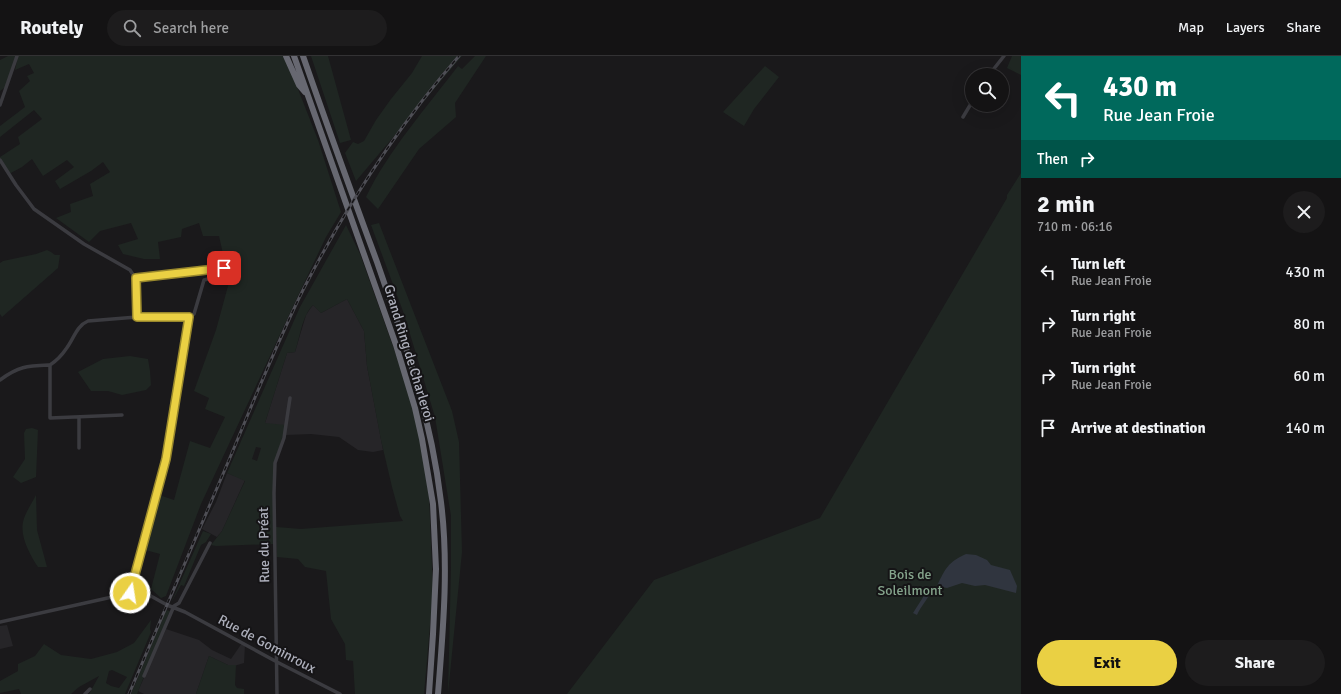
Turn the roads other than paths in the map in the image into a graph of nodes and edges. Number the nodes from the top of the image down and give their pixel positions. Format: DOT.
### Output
graph roads {
  1 [pos="17,56"];
  2 [pos="286,56"];
  3 [pos="294,56"];
  4 [pos="303,56"];
  5 [pos="1004,56"];
  6 [pos="995,68"];
  7 [pos="308,97"];
  8 [pos="0,105"];
  9 [pos="966,112"];
  10 [pos="963,118"];
  11 [pos="0,160"];
  12 [pos="224,268"];
  13 [pos="136,278"];
  14 [pos="212,278"];
  15 [pos="137,317"];
  16 [pos="189,317"];
  17 [pos="50,365"];
  18 [pos="0,380"];
  19 [pos="290,398"];
  20 [pos="122,415"];
  21 [pos="79,417"];
  22 [pos="79,448"];
  23 [pos="210,542"];
  24 [pos="130,593"];
  25 [pos="174,606"];
  26 [pos="0,622"];
  27 [pos="277,662"];
  28 [pos="144,676"];
  29 [pos="90,689"];
  30 [pos="86,694"];
  31 [pos="277,694"];
  32 [pos="340,694"];
  33 [pos="429,694"];
  34 [pos="438,694"];
  1 -- 8 [label="street"];
  2 -- 7 [label="highway"];
  3 -- 7 [label="highway, Grand Ring de Charleroi"];
  4 -- 34 [label="highway, Grand Ring de Charleroi"];
  5 -- 6 [label="street"];
  7 -- 33 [label="highway, Grand Ring de Charleroi"];
  9 -- 10 [label="street"];
  11 -- 13 [label="street"];
  12 -- 13 [label="street"];
  13 -- 15 [label="street"];
  14 -- 16 [label="street"];
  15 -- 16 [label="street"];
  15 -- 17 [label="street"];
  16 -- 24 [label="street"];
  17 -- 18 [label="street"];
  17 -- 21 [label="street"];
  19 -- 27 [label="street, Rue du Préat"];
  20 -- 21 [label="street"];
  21 -- 22 [label="street"];
  23 -- 25 [label="street"];
  24 -- 25 [label="street, Rue de Gominroux"];
  24 -- 26 [label="street"];
  25 -- 27 [label="street, Rue de Gominroux"];
  25 -- 28 [label="street"];
  27 -- 31 [label="street, Rue du Préat"];
  27 -- 32 [label="street, Rue de Gominroux"];
  29 -- 30 [label="street"];
}
